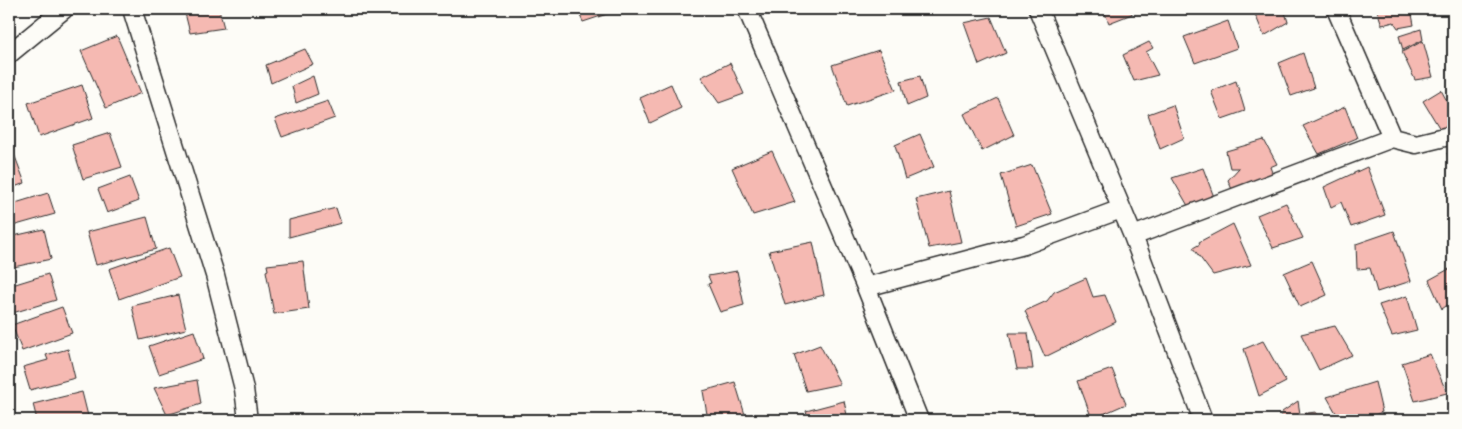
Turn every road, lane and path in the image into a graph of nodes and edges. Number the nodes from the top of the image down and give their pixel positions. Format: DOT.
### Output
graph roads {
  1 [pos="64,9"];
  2 [pos="132,9"];
  3 [pos="747,9"];
  4 [pos="1038,9"];
  5 [pos="1336,9"];
  6 [pos="9,54"];
  7 [pos="1453,135"];
  8 [pos="1392,138"];
  9 [pos="1121,209"];
  10 [pos="1134,236"];
  11 [pos="866,287"];
  12 [pos="248,420"];
  13 [pos="919,420"];
  14 [pos="1203,420"];
  1 -- 6 [label="street"];
  2 -- 12 [label="street"];
  3 -- 11 [label="street"];
  4 -- 9 [label="street"];
  5 -- 8 [label="street"];
  7 -- 8 [label="street"];
  8 -- 10 [label="street"];
  9 -- 10 [label="street"];
  9 -- 11 [label="street"];
  10 -- 14 [label="street"];
  11 -- 13 [label="street"];
}
